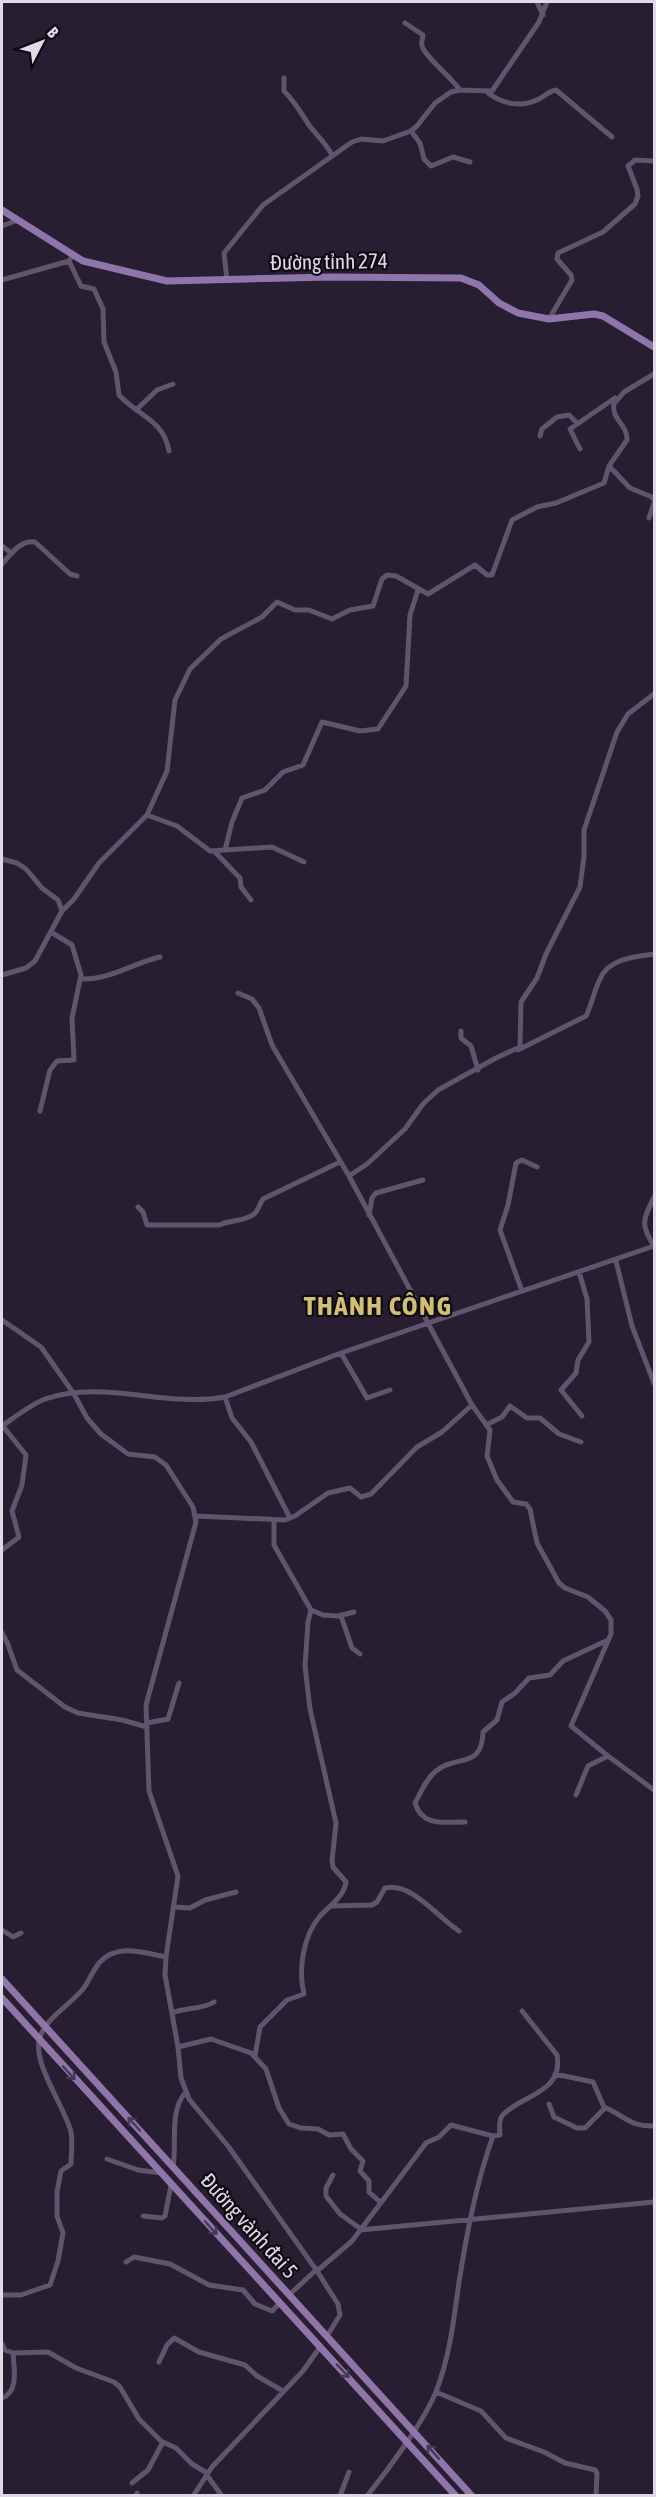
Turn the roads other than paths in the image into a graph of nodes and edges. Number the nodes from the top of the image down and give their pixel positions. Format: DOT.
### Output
graph roads {
  1 [pos="537,2"];
  2 [pos="547,2"];
  3 [pos="543,15"];
  4 [pos="405,23"];
  5 [pos="284,78"];
  6 [pos="460,90"];
  7 [pos="488,93"];
  8 [pos="411,131"];
  9 [pos="612,137"];
  10 [pos="332,155"];
  11 [pos="654,161"];
  12 [pos="470,162"];
  13 [pos="2,210"];
  14 [pos="18,220"];
  15 [pos="2,226"];
  16 [pos="71,258"];
  17 [pos="2,280"];
  18 [pos="227,280"];
  19 [pos="549,319"];
  20 [pos="654,347"];
  21 [pos="654,374"];
  22 [pos="173,384"];
  23 [pos="624,392"];
  24 [pos="136,410"];
  25 [pos="577,423"];
  26 [pos="540,436"];
  27 [pos="580,449"];
  28 [pos="169,451"];
  29 [pos="609,466"];
  30 [pos="654,502"];
  31 [pos="649,518"];
  32 [pos="2,546"];
  33 [pos="10,552"];
  34 [pos="2,564"];
  35 [pos="76,576"];
  36 [pos="418,590"];
  37 [pos="654,694"];
  38 [pos="147,815"];
  39 [pos="225,850"];
  40 [pos="214,851"];
  41 [pos="2,859"];
  42 [pos="304,862"];
  43 [pos="251,900"];
  44 [pos="62,911"];
  45 [pos="51,932"];
  46 [pos="654,954"];
  47 [pos="160,957"];
  48 [pos="2,975"];
  49 [pos="81,979"];
  50 [pos="238,993"];
  51 [pos="461,1031"];
  52 [pos="518,1050"];
  53 [pos="478,1070"];
  54 [pos="40,1112"];
  55 [pos="340,1162"];
  56 [pos="537,1167"];
  57 [pos="348,1176"];
  58 [pos="423,1180"];
  59 [pos="654,1197"];
  60 [pos="138,1207"];
  61 [pos="369,1217"];
  62 [pos="654,1246"];
  63 [pos="616,1261"];
  64 [pos="579,1272"];
  65 [pos="522,1291"];
  66 [pos="2,1320"];
  67 [pos="427,1324"];
  68 [pos="341,1353"];
  69 [pos="654,1383"];
  70 [pos="390,1390"];
  71 [pos="74,1394"];
  72 [pos="225,1397"];
  73 [pos="472,1405"];
  74 [pos="582,1416"];
  75 [pos="2,1425"];
  76 [pos="486,1425"];
  77 [pos="581,1442"];
  78 [pos="196,1516"];
  79 [pos="290,1518"];
  80 [pos="274,1521"];
  81 [pos="2,1550"];
  82 [pos="311,1610"];
  83 [pos="354,1612"];
  84 [pos="341,1616"];
  85 [pos="2,1633"];
  86 [pos="608,1640"];
  87 [pos="360,1654"];
  88 [pos="179,1683"];
  89 [pos="147,1725"];
  90 [pos="608,1756"];
  91 [pos="654,1790"];
  92 [pos="576,1795"];
  93 [pos="465,1822"];
  94 [pos="236,1892"];
  95 [pos="331,1906"];
  96 [pos="174,1907"];
  97 [pos="2,1930"];
  98 [pos="459,1931"];
  99 [pos="21,1933"];
  100 [pos="166,1957"];
  101 [pos="2,1979"];
  102 [pos="2,1998"];
  103 [pos="214,2001"];
  104 [pos="522,2011"];
  105 [pos="172,2013"];
  106 [pos="46,2027"];
  107 [pos="39,2040"];
  108 [pos="178,2047"];
  109 [pos="255,2056"];
  110 [pos="555,2074"];
  111 [pos="185,2093"];
  112 [pos="549,2104"];
  113 [pos="605,2108"];
  114 [pos="654,2126"];
  115 [pos="493,2136"];
  116 [pos="107,2159"];
  117 [pos="173,2167"];
  118 [pos="161,2173"];
  119 [pos="333,2175"];
  120 [pos="171,2184"];
  121 [pos="380,2202"];
  122 [pos="654,2202"];
  123 [pos="143,2216"];
  124 [pos="469,2221"];
  125 [pos="361,2230"];
  126 [pos="126,2262"];
  127 [pos="316,2271"];
  128 [pos="2,2295"];
  129 [pos="289,2295"];
  130 [pos="280,2303"];
  131 [pos="327,2336"];
  132 [pos="2,2344"];
  133 [pos="320,2347"];
  134 [pos="13,2353"];
  135 [pos="159,2362"];
  136 [pos="284,2391"];
  137 [pos="436,2392"];
  138 [pos="2,2398"];
  139 [pos="414,2429"];
  140 [pos="406,2440"];
  141 [pos="162,2442"];
  142 [pos="349,2472"];
  143 [pos="207,2474"];
  144 [pos="132,2483"];
  145 [pos="193,2496"];
  146 [pos="222,2496"];
  147 [pos="340,2496"];
  148 [pos="367,2496"];
  149 [pos="456,2496"];
  150 [pos="472,2496"];
  151 [pos="597,2496"];
  1 -- 3 [label="street"];
  2 -- 3 [label="street"];
  3 -- 7 [label="street"];
  4 -- 6 [label="street"];
  5 -- 10 [label="street"];
  6 -- 7 [label="street"];
  6 -- 8 [label="street"];
  7 -- 9 [label="street"];
  8 -- 10 [label="street"];
  8 -- 12 [label="street"];
  10 -- 18 [label="street"];
  11 -- 19 [label="street"];
  13 -- 14 [label="main road, Đường tỉnh 274"];
  14 -- 15 [label="street"];
  14 -- 16 [label="main road, Đường tỉnh 274"];
  16 -- 17 [label="street"];
  16 -- 18 [label="main road, Đường tỉnh 274"];
  16 -- 24 [label="street"];
  18 -- 19 [label="main road, Đường tỉnh 274"];
  19 -- 20 [label="main road, Đường tỉnh 274"];
  21 -- 23 [label="street"];
  22 -- 24 [label="street"];
  23 -- 25 [label="street"];
  23 -- 29 [label="street"];
  24 -- 28 [label="street"];
  25 -- 26 [label="street"];
  25 -- 27 [label="street"];
  29 -- 30 [label="street"];
  29 -- 36 [label="street"];
  30 -- 31 [label="street"];
  32 -- 33 [label="street"];
  33 -- 34 [label="street"];
  33 -- 35 [label="street"];
  36 -- 38 [label="street"];
  36 -- 39 [label="street"];
  37 -- 52 [label="street"];
  38 -- 40 [label="street"];
  38 -- 44 [label="street"];
  39 -- 40 [label="street"];
  39 -- 42 [label="street"];
  40 -- 43 [label="street"];
  41 -- 44 [label="street"];
  44 -- 45 [label="street"];
  45 -- 48 [label="street"];
  45 -- 49 [label="street"];
  46 -- 52 [label="street"];
  47 -- 49 [label="street"];
  49 -- 54 [label="street"];
  50 -- 55 [label="street"];
  51 -- 53 [label="street"];
  52 -- 53 [label="street"];
  53 -- 57 [label="street"];
  55 -- 57 [label="street"];
  55 -- 60 [label="street"];
  56 -- 65 [label="street"];
  57 -- 61 [label="street"];
  58 -- 61 [label="street"];
  59 -- 62 [label="street"];
  61 -- 67 [label="street"];
  62 -- 63 [label="street"];
  63 -- 64 [label="street"];
  63 -- 69 [label="street"];
  64 -- 65 [label="street"];
  64 -- 74 [label="street"];
  65 -- 67 [label="street"];
  66 -- 71 [label="street"];
  67 -- 68 [label="street"];
  67 -- 73 [label="street"];
  68 -- 70 [label="street"];
  68 -- 72 [label="street"];
  71 -- 72 [label="street"];
  71 -- 75 [label="street"];
  71 -- 78 [label="street"];
  72 -- 79 [label="street"];
  73 -- 76 [label="street"];
  73 -- 79 [label="street"];
  75 -- 81 [label="street"];
  76 -- 77 [label="street"];
  76 -- 86 [label="street"];
  78 -- 80 [label="street"];
  78 -- 89 [label="street"];
  79 -- 80 [label="street"];
  80 -- 82 [label="street"];
  82 -- 84 [label="street"];
  82 -- 95 [label="street"];
  83 -- 84 [label="street"];
  84 -- 87 [label="street"];
  85 -- 89 [label="street"];
  86 -- 90 [label="street"];
  86 -- 93 [label="street"];
  88 -- 89 [label="street"];
  89 -- 96 [label="street"];
  90 -- 91 [label="street"];
  90 -- 92 [label="street"];
  94 -- 96 [label="street"];
  95 -- 98 [label="street"];
  95 -- 109 [label="street"];
  96 -- 100 [label="street"];
  97 -- 99 [label="street"];
  100 -- 105 [label="street"];
  100 -- 106 [label="street"];
  101 -- 106 [label="main road, Đường vành đai 5"];
  102 -- 107 [label="main road"];
  103 -- 105 [label="street"];
  104 -- 110 [label="street"];
  105 -- 108 [label="street"];
  106 -- 107 [label="street"];
  117 -- 106 [label="main road, Đường vành đai 5, one-way"];
  107 -- 118 [label="main road, one-way"];
  107 -- 128 [label="street"];
  108 -- 109 [label="street"];
  108 -- 111 [label="street"];
  109 -- 121 [label="street"];
  110 -- 113 [label="street"];
  110 -- 115 [label="street"];
  111 -- 117 [label="street"];
  111 -- 127 [label="street"];
  112 -- 113 [label="street"];
  113 -- 114 [label="street"];
  115 -- 121 [label="street"];
  115 -- 124 [label="street"];
  116 -- 118 [label="street"];
  117 -- 129 [label="main road, Đường vành đai 5"];
  118 -- 120 [label="main road, Đường vành đai 5"];
  119 -- 125 [label="street"];
  120 -- 123 [label="street"];
  120 -- 130 [label="main road, Đường vành đai 5, one-way"];
  121 -- 125 [label="street"];
  122 -- 124 [label="street"];
  124 -- 125 [label="street"];
  124 -- 137 [label="street"];
  125 -- 127 [label="street"];
  126 -- 130 [label="street"];
  127 -- 129 [label="street"];
  127 -- 131 [label="street"];
  129 -- 131 [label="main road, Đường vành đai 5"];
  130 -- 133 [label="main road, Đường vành đai 5"];
  131 -- 139 [label="main road, Đường vành đai 5"];
  132 -- 134 [label="street"];
  133 -- 136 [label="street"];
  133 -- 140 [label="main road, Đường vành đai 5, one-way"];
  134 -- 138 [label="street"];
  134 -- 141 [label="street"];
  135 -- 136 [label="street"];
  136 -- 143 [label="street"];
  137 -- 139 [label="street"];
  137 -- 151 [label="street"];
  139 -- 140 [label="street"];
  150 -- 139 [label="main road, Đường vành đai 5, one-way"];
  140 -- 148 [label="street"];
  140 -- 149 [label="main road, Đường vành đai 5"];
  141 -- 143 [label="street"];
  141 -- 144 [label="street"];
  142 -- 147 [label="street"];
  143 -- 145 [label="street"];
  143 -- 146 [label="street"];
}
